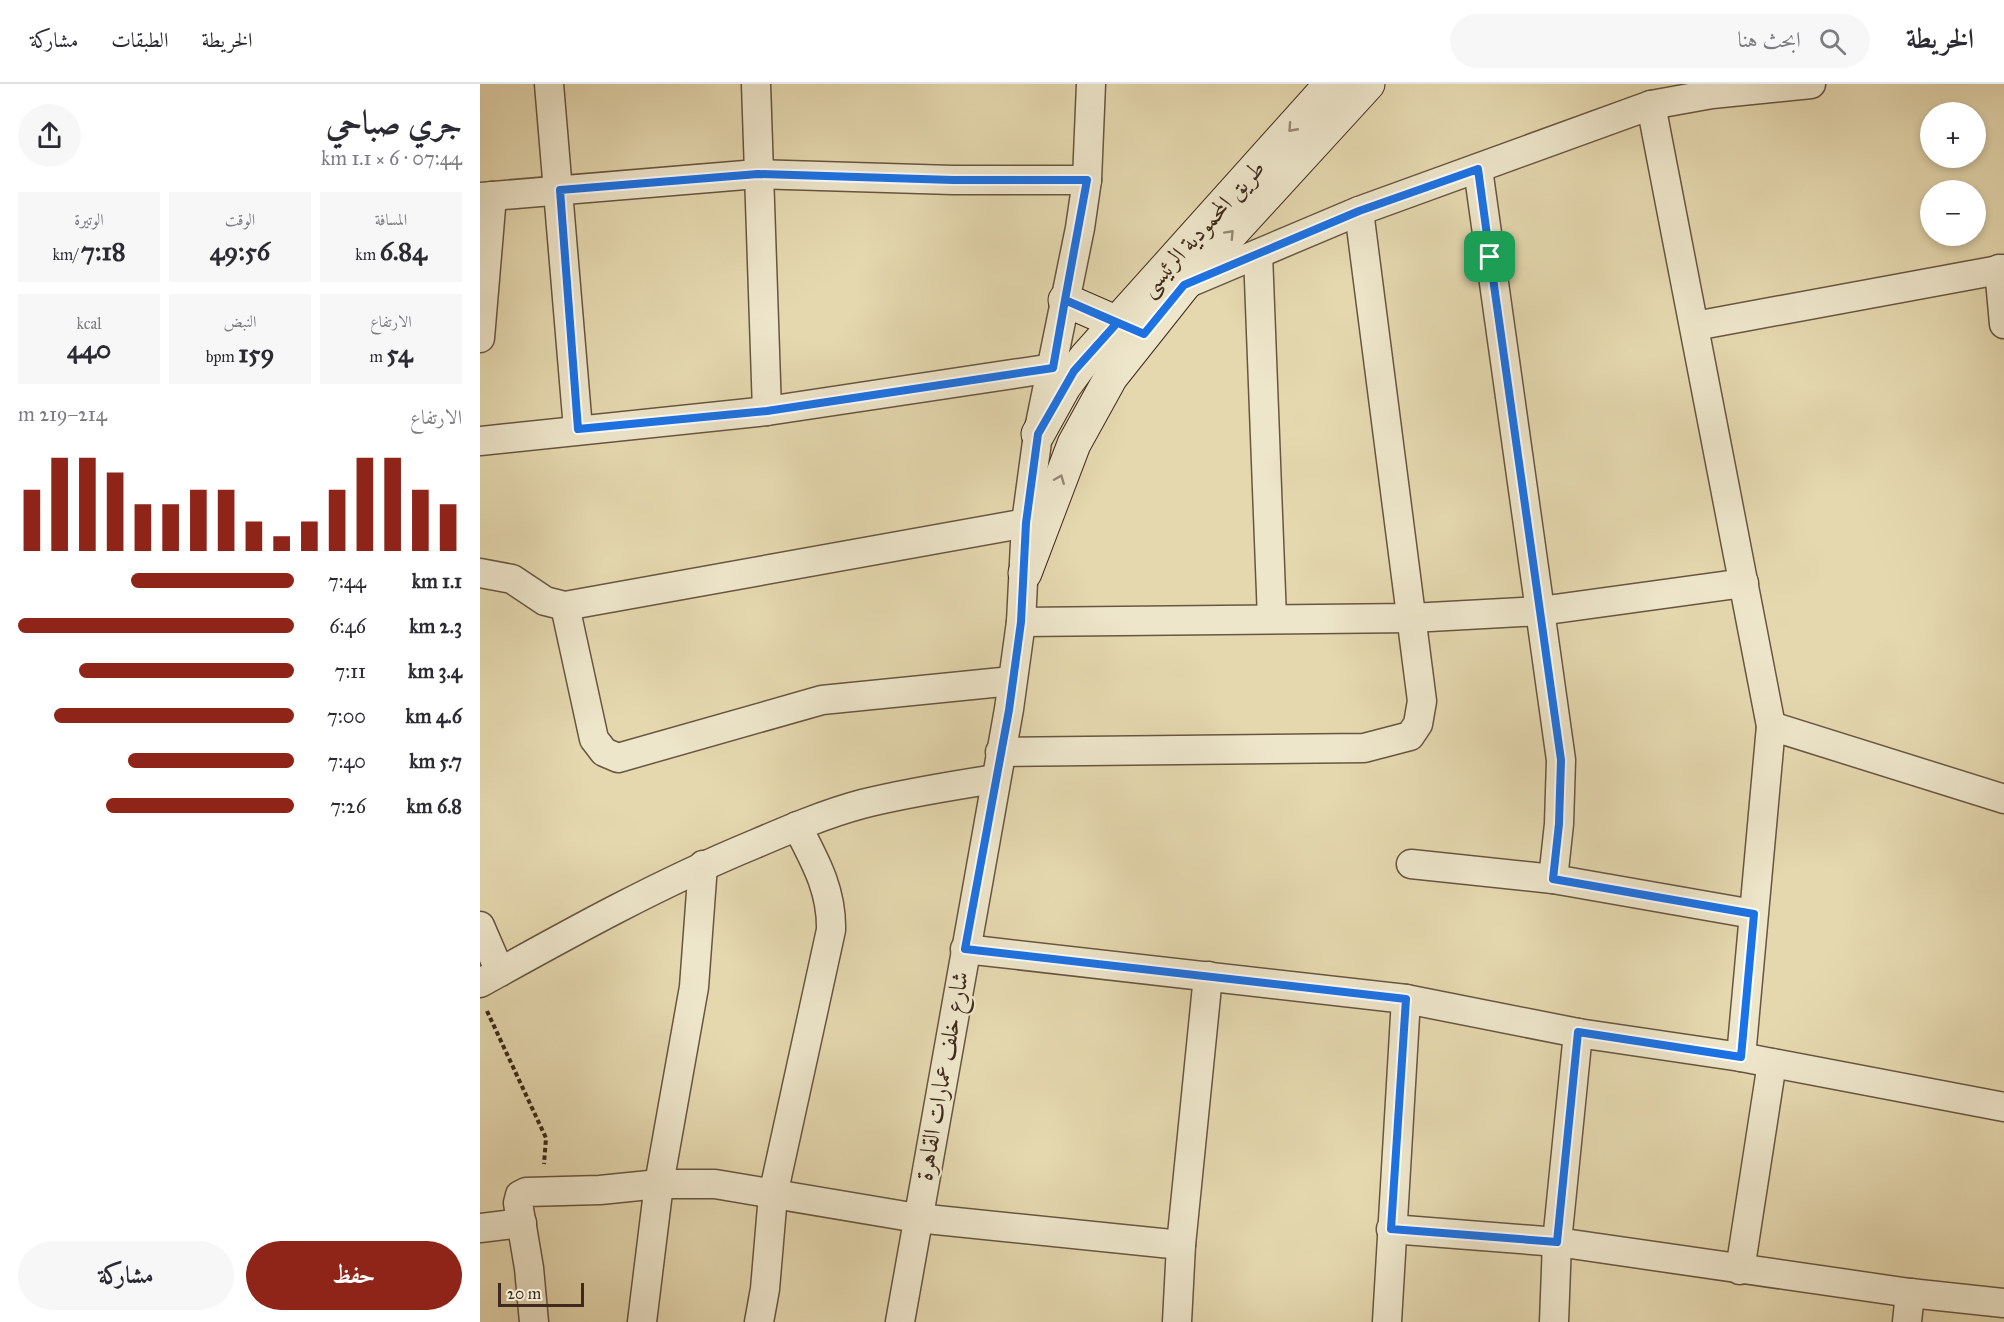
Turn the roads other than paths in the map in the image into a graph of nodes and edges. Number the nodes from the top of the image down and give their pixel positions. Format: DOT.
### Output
graph roads {
  1 [pos="549,84"];
  2 [pos="756,84"];
  3 [pos="1091,84"];
  4 [pos="1331,84"];
  5 [pos="1368,84"];
  6 [pos="1810,84"];
  7 [pos="1711,89"];
  8 [pos="1651,105"];
  9 [pos="1478,169"];
  10 [pos="758,174"];
  11 [pos="1087,180"];
  12 [pos="560,190"];
  13 [pos="486,196"];
  14 [pos="1359,211"];
  15 [pos="1258,254"];
  16 [pos="2001,269"];
  17 [pos="1184,285"];
  18 [pos="1065,300"];
  19 [pos="2004,324"];
  20 [pos="1695,326"];
  21 [pos="1130,328"];
  22 [pos="480,338"];
  23 [pos="1053,368"];
  24 [pos="767,411"];
  25 [pos="578,429"];
  26 [pos="1038,434"];
  27 [pos="480,441"];
  28 [pos="1026,523"];
  29 [pos="480,573"];
  30 [pos="1025,573"];
  31 [pos="1744,583"];
  32 [pos="565,606"];
  33 [pos="1540,611"];
  34 [pos="1411,618"];
  35 [pos="1272,619"];
  36 [pos="1021,622"];
  37 [pos="1012,681"];
  38 [pos="1771,726"];
  39 [pos="998,765"];
  40 [pos="2004,799"];
  41 [pos="797,826"];
  42 [pos="1411,864"];
  43 [pos="704,865"];
  44 [pos="1553,879"];
  45 [pos="1754,914"];
  46 [pos="480,926"];
  47 [pos="965,949"];
  48 [pos="1208,975"];
  49 [pos="488,987"];
  50 [pos="1406,999"];
  51 [pos="1578,1032"];
  52 [pos="1741,1057"];
  53 [pos="1772,1063"];
  54 [pos="2004,1107"];
  55 [pos="659,1184"];
  56 [pos="773,1195"];
  57 [pos="917,1218"];
  58 [pos="522,1223"];
  59 [pos="480,1228"];
  60 [pos="1391,1229"];
  61 [pos="1557,1242"];
  62 [pos="1181,1245"];
  63 [pos="1740,1270"];
  64 [pos="1910,1293"];
  65 [pos="2004,1303"];
  66 [pos="534,1322"];
  67 [pos="642,1322"];
  68 [pos="759,1322"];
  69 [pos="900,1322"];
  70 [pos="1177,1322"];
  71 [pos="1387,1322"];
  72 [pos="1554,1322"];
  73 [pos="1907,1322"];
  1 -- 12 [label="street"];
  2 -- 10 [label="street"];
  3 -- 11 [label="street, شارع خلف عمارات القاهرة"];
  4 -- 21 [label="street, طريق المحمودية الرئيسى, one-way"];
  17 -- 5 [label="street, طريق المحمودية الرئيسى, one-way"];
  6 -- 7 [label="street"];
  7 -- 8 [label="street"];
  8 -- 9 [label="street"];
  8 -- 20 [label="street"];
  9 -- 14 [label="street"];
  9 -- 33 [label="street"];
  10 -- 11 [label="street"];
  10 -- 12 [label="street"];
  10 -- 24 [label="street"];
  11 -- 18 [label="street, شارع خلف عمارات القاهرة"];
  12 -- 13 [label="street"];
  12 -- 25 [label="street"];
  13 -- 22 [label="street"];
  14 -- 15 [label="street"];
  14 -- 34 [label="street"];
  15 -- 17 [label="street"];
  15 -- 35 [label="street"];
  16 -- 19 [label="street"];
  16 -- 20 [label="street"];
  17 -- 21 [label="street, طريق المحمودية الرئيسى"];
  18 -- 21 [label="street"];
  18 -- 23 [label="street, شارع خلف عمارات القاهرة"];
  20 -- 31 [label="street"];
  21 -- 26 [label="street, طريق المحمودية الرئيسى"];
  30 -- 21 [label="street, طريق المحمودية الرئيسى, one-way"];
  23 -- 24 [label="street"];
  23 -- 26 [label="street, شارع خلف عمارات القاهرة"];
  24 -- 25 [label="street"];
  25 -- 27 [label="street"];
  26 -- 28 [label="street, شارع خلف عمارات القاهرة"];
  28 -- 30 [label="street, شارع خلف عمارات القاهرة"];
  28 -- 32 [label="street"];
  29 -- 32 [label="street"];
  30 -- 36 [label="street, شارع خلف عمارات القاهرة"];
  31 -- 33 [label="street"];
  31 -- 38 [label="street"];
  32 -- 37 [label="street"];
  33 -- 34 [label="street"];
  33 -- 44 [label="street"];
  34 -- 35 [label="street"];
  34 -- 39 [label="street"];
  35 -- 36 [label="street"];
  36 -- 37 [label="street, شارع خلف عمارات القاهرة"];
  37 -- 39 [label="street, شارع خلف عمارات القاهرة"];
  38 -- 40 [label="street"];
  38 -- 45 [label="street"];
  39 -- 41 [label="street"];
  39 -- 47 [label="street, شارع خلف عمارات القاهرة"];
  41 -- 43 [label="street"];
  41 -- 56 [label="street"];
  42 -- 44 [label="street"];
  43 -- 49 [label="street"];
  43 -- 55 [label="street"];
  44 -- 45 [label="street"];
  45 -- 52 [label="street"];
  46 -- 49 [label="street"];
  47 -- 48 [label="street"];
  47 -- 57 [label="street, شارع خلف عمارات القاهرة"];
  48 -- 50 [label="street"];
  48 -- 62 [label="street"];
  50 -- 51 [label="street"];
  50 -- 60 [label="street"];
  51 -- 52 [label="street"];
  51 -- 61 [label="street"];
  52 -- 53 [label="street"];
  53 -- 54 [label="street"];
  53 -- 63 [label="street"];
  55 -- 56 [label="street"];
  55 -- 58 [label="street"];
  55 -- 67 [label="street"];
  56 -- 57 [label="street"];
  56 -- 68 [label="street"];
  57 -- 62 [label="street"];
  57 -- 69 [label="street, شارع خلف عمارات القاهرة"];
  58 -- 59 [label="street"];
  58 -- 66 [label="street"];
  60 -- 61 [label="street"];
  60 -- 71 [label="street"];
  61 -- 63 [label="street"];
  61 -- 72 [label="street"];
  62 -- 70 [label="street"];
  63 -- 64 [label="street"];
  64 -- 65 [label="street"];
  64 -- 73 [label="street"];
}
